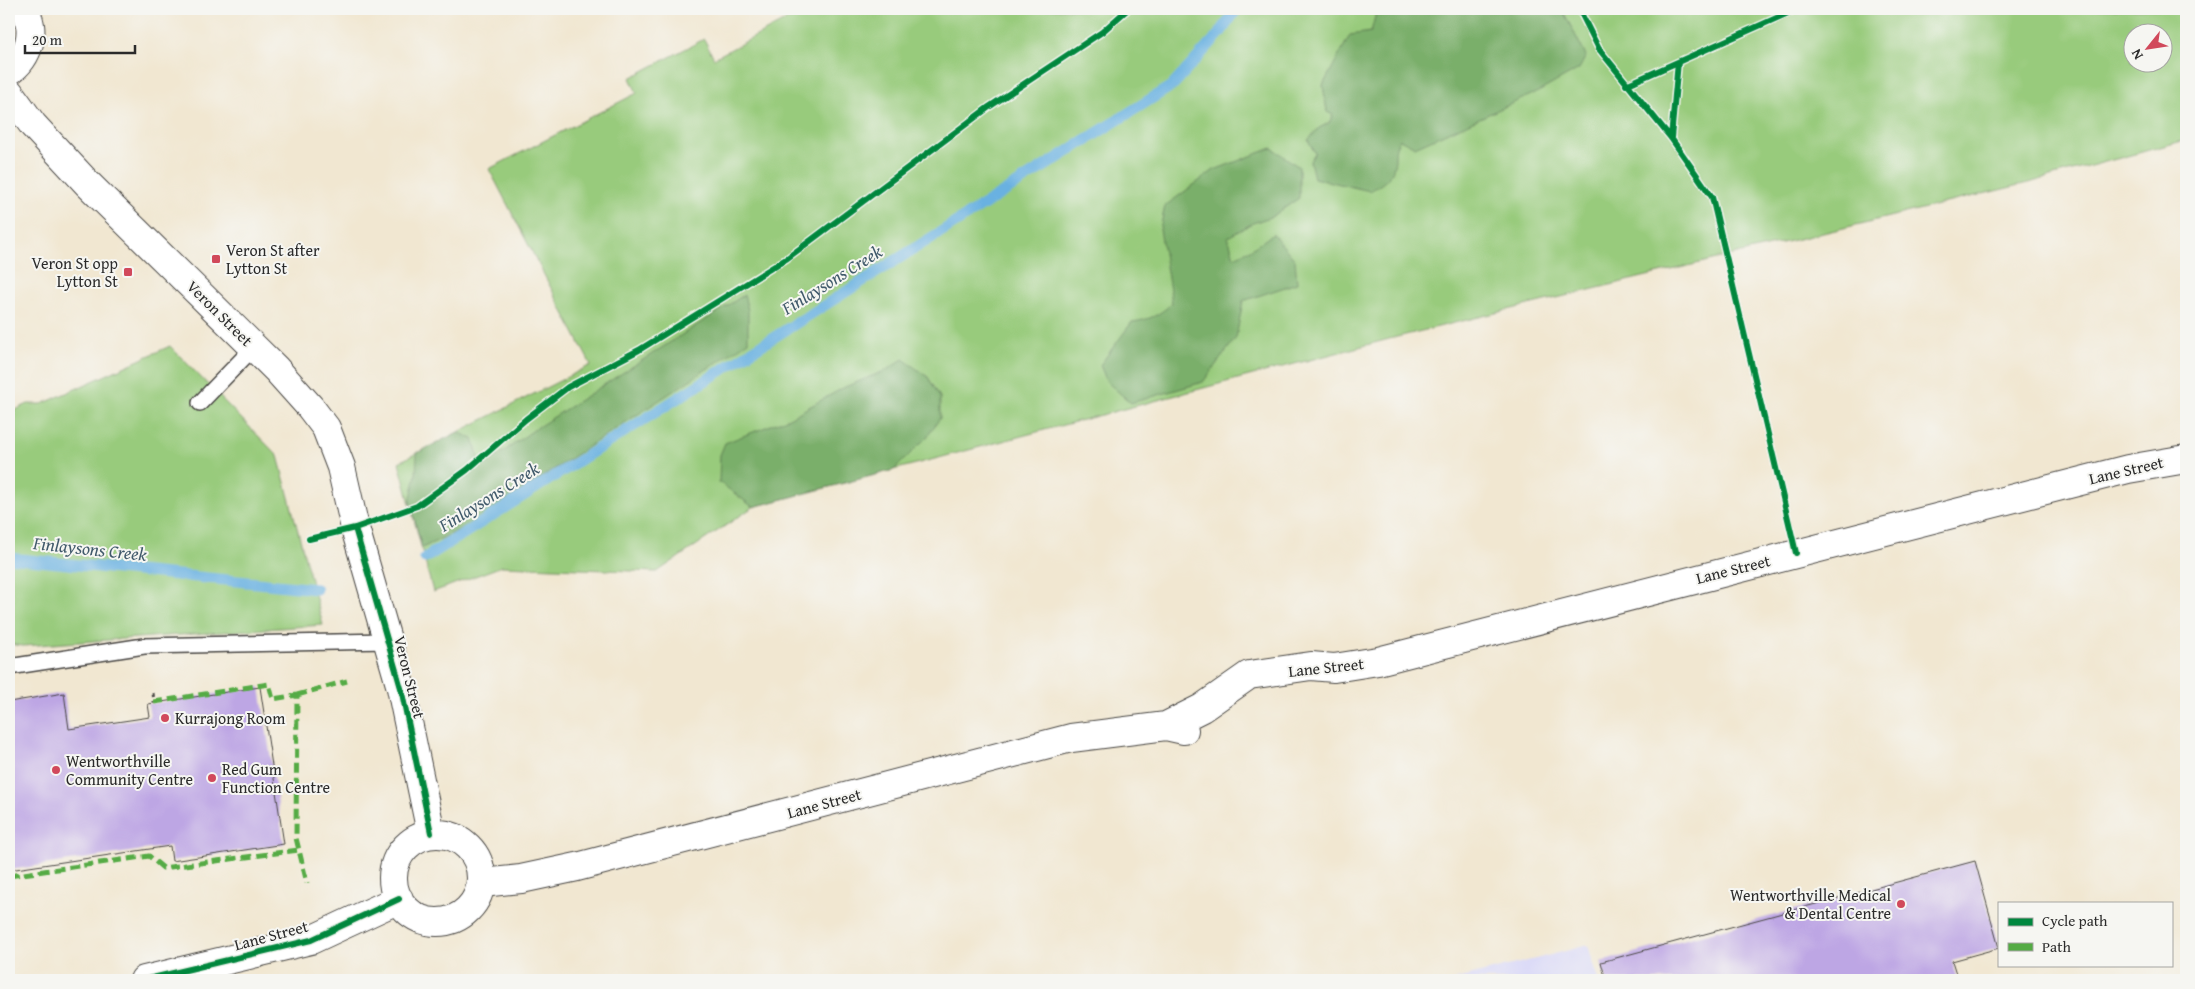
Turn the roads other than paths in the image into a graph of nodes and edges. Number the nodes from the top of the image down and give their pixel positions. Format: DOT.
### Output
graph roads {
  1 [pos="27,10"];
  2 [pos="9,70"];
  3 [pos="9,92"];
  4 [pos="254,347"];
  5 [pos="200,403"];
  6 [pos="2186,459"];
  7 [pos="387,641"];
  8 [pos="9,667"];
  9 [pos="431,833"];
  10 [pos="482,883"];
  11 [pos="399,899"];
  12 [pos="144,980"];
  1 -- 2 [label="street"];
  3 -- 4 [label="street, Veron Street"];
  4 -- 5 [label="lane"];
  4 -- 7 [label="street, Veron Street"];
  6 -- 10 [label="street, Lane Street"];
  7 -- 8 [label="lane"];
  7 -- 9 [label="street, Veron Street"];
  9 -- 10 [label="street"];
  9 -- 11 [label="street"];
  10 -- 11 [label="street"];
  11 -- 12 [label="street, Lane Street"];
}
